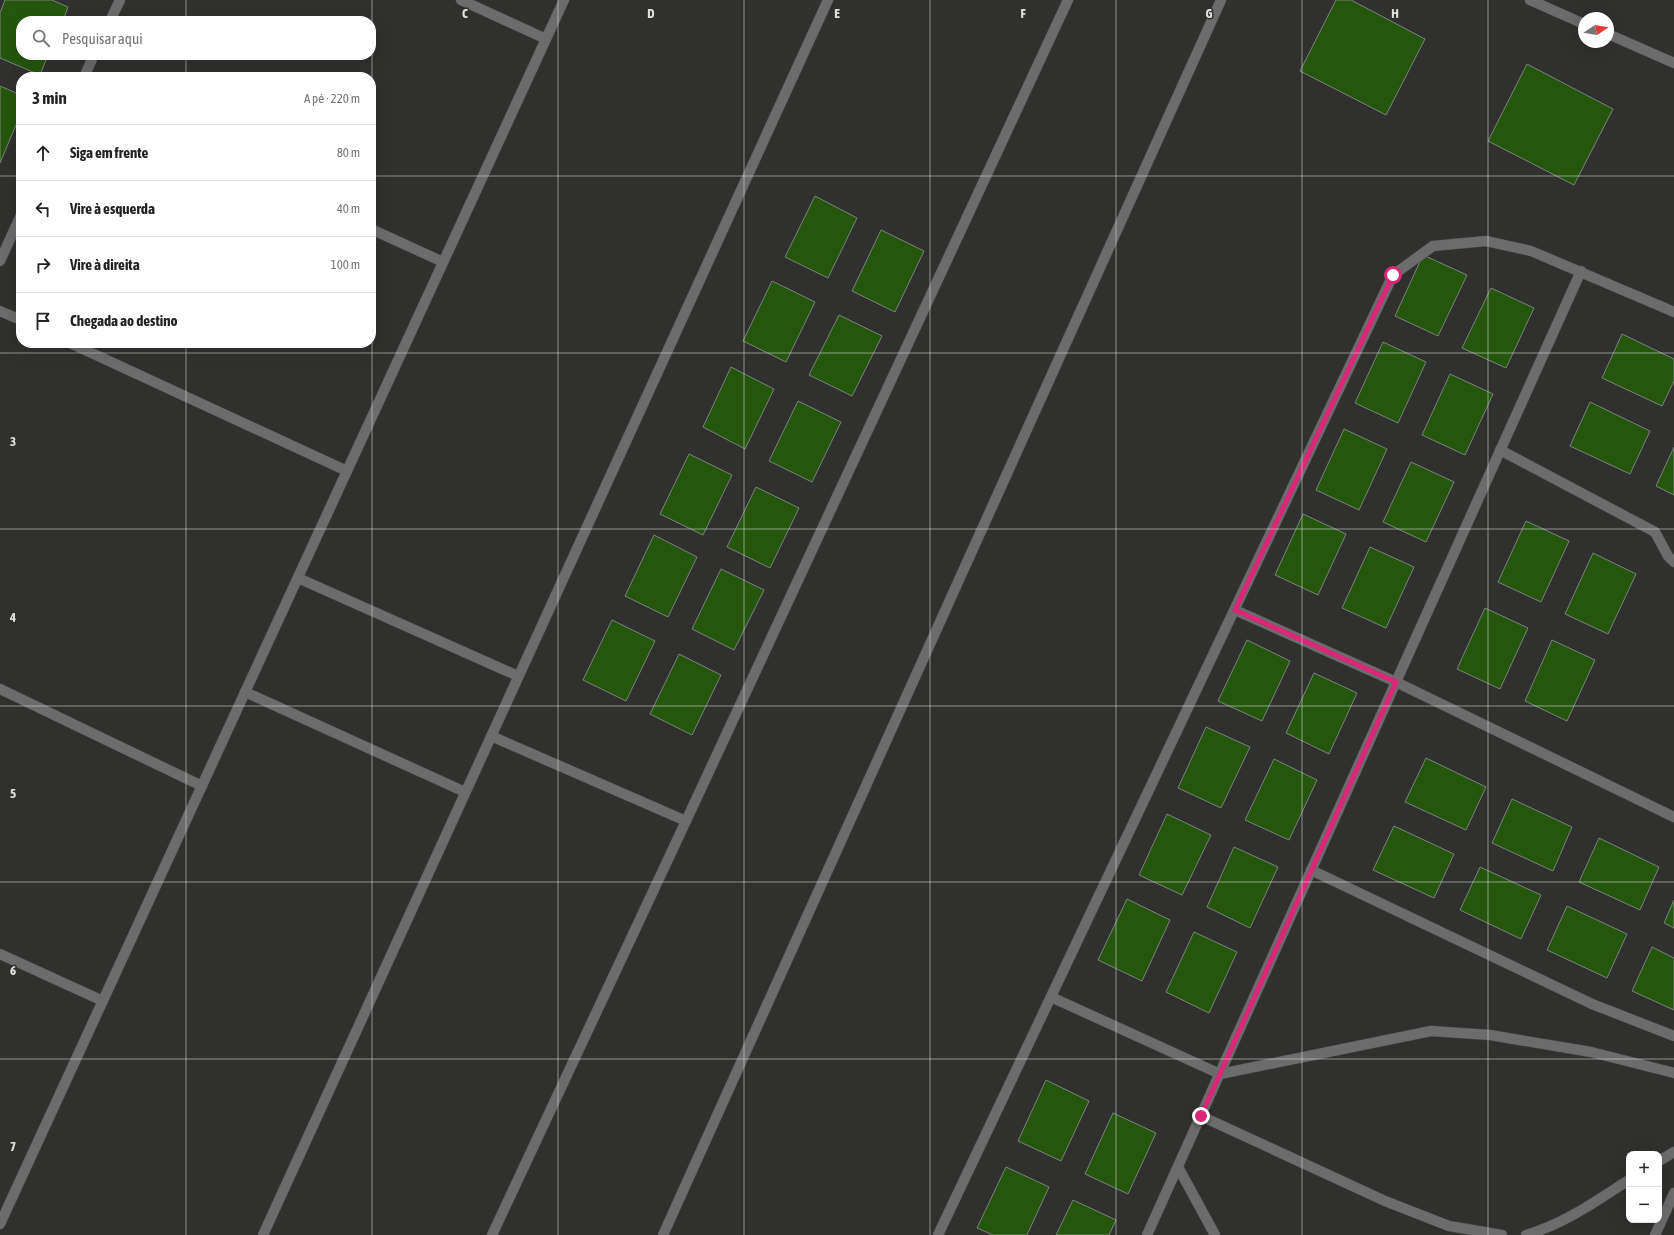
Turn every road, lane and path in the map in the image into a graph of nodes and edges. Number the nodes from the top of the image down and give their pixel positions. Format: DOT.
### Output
graph roads {
  1 [pos="120,0"];
  2 [pos="461,0"];
  3 [pos="564,0"];
  4 [pos="828,0"];
  5 [pos="1068,0"];
  6 [pos="1222,0"];
  7 [pos="1530,0"];
  8 [pos="112,16"];
  9 [pos="1578,21"];
  10 [pos="1614,37"];
  11 [pos="546,39"];
  12 [pos="92,60"];
  13 [pos="1674,63"];
  14 [pos="86,72"];
  15 [pos="16,226"];
  16 [pos="376,231"];
  17 [pos="0,261"];
  18 [pos="443,262"];
  19 [pos="1580,271"];
  20 [pos="0,311"];
  21 [pos="1674,312"];
  22 [pos="16,318"];
  23 [pos="81,348"];
  24 [pos="1500,450"];
  25 [pos="347,471"];
  26 [pos="1674,562"];
  27 [pos="298,578"];
  28 [pos="1235,610"];
  29 [pos="518,676"];
  30 [pos="1396,682"];
  31 [pos="0,689"];
  32 [pos="245,692"];
  33 [pos="491,736"];
  34 [pos="202,786"];
  35 [pos="465,792"];
  36 [pos="1674,817"];
  37 [pos="686,821"];
  38 [pos="1311,870"];
  39 [pos="0,954"];
  40 [pos="1051,997"];
  41 [pos="103,1001"];
  42 [pos="1674,1036"];
  43 [pos="1674,1073"];
  44 [pos="1220,1074"];
  45 [pos="1201,1116"];
  46 [pos="1674,1152"];
  47 [pos="1662,1159"];
  48 [pos="1178,1167"];
  49 [pos="1626,1182"];
  50 [pos="1674,1193"];
  51 [pos="0,1224"];
  52 [pos="263,1235"];
  53 [pos="492,1235"];
  54 [pos="663,1235"];
  55 [pos="938,1235"];
  56 [pos="1148,1235"];
  57 [pos="1215,1235"];
  58 [pos="1502,1235"];
  59 [pos="1526,1235"];
  60 [pos="1654,1235"];
  1 -- 8 [label="street"];
  2 -- 11 [label="street"];
  3 -- 11 [label="street"];
  4 -- 29 [label="street"];
  5 -- 37 [label="street"];
  6 -- 54 [label="street"];
  7 -- 9 [label="street"];
  10 -- 13 [label="street"];
  11 -- 18 [label="street"];
  12 -- 14 [label="street"];
  15 -- 17 [label="street"];
  16 -- 18 [label="street"];
  18 -- 25 [label="street"];
  19 -- 21 [label="street"];
  19 -- 24 [label="street"];
  19 -- 28 [label="street"];
  20 -- 22 [label="street"];
  23 -- 25 [label="street"];
  24 -- 26 [label="street"];
  24 -- 30 [label="street"];
  25 -- 27 [label="street"];
  27 -- 29 [label="street"];
  27 -- 32 [label="street"];
  28 -- 30 [label="street"];
  28 -- 40 [label="street"];
  29 -- 33 [label="street"];
  30 -- 36 [label="street"];
  30 -- 38 [label="street"];
  31 -- 34 [label="street"];
  32 -- 34 [label="street"];
  32 -- 35 [label="street"];
  33 -- 35 [label="street"];
  33 -- 37 [label="street"];
  34 -- 41 [label="street"];
  35 -- 52 [label="street"];
  37 -- 53 [label="street"];
  38 -- 42 [label="street"];
  38 -- 44 [label="street"];
  39 -- 41 [label="street"];
  40 -- 44 [label="street"];
  40 -- 55 [label="street"];
  41 -- 51 [label="street"];
  43 -- 44 [label="street"];
  44 -- 45 [label="street"];
  45 -- 48 [label="street"];
  45 -- 58 [label="street"];
  46 -- 47 [label="street"];
  48 -- 56 [label="street"];
  48 -- 57 [label="street"];
  49 -- 59 [label="street"];
  50 -- 60 [label="street"];
}
